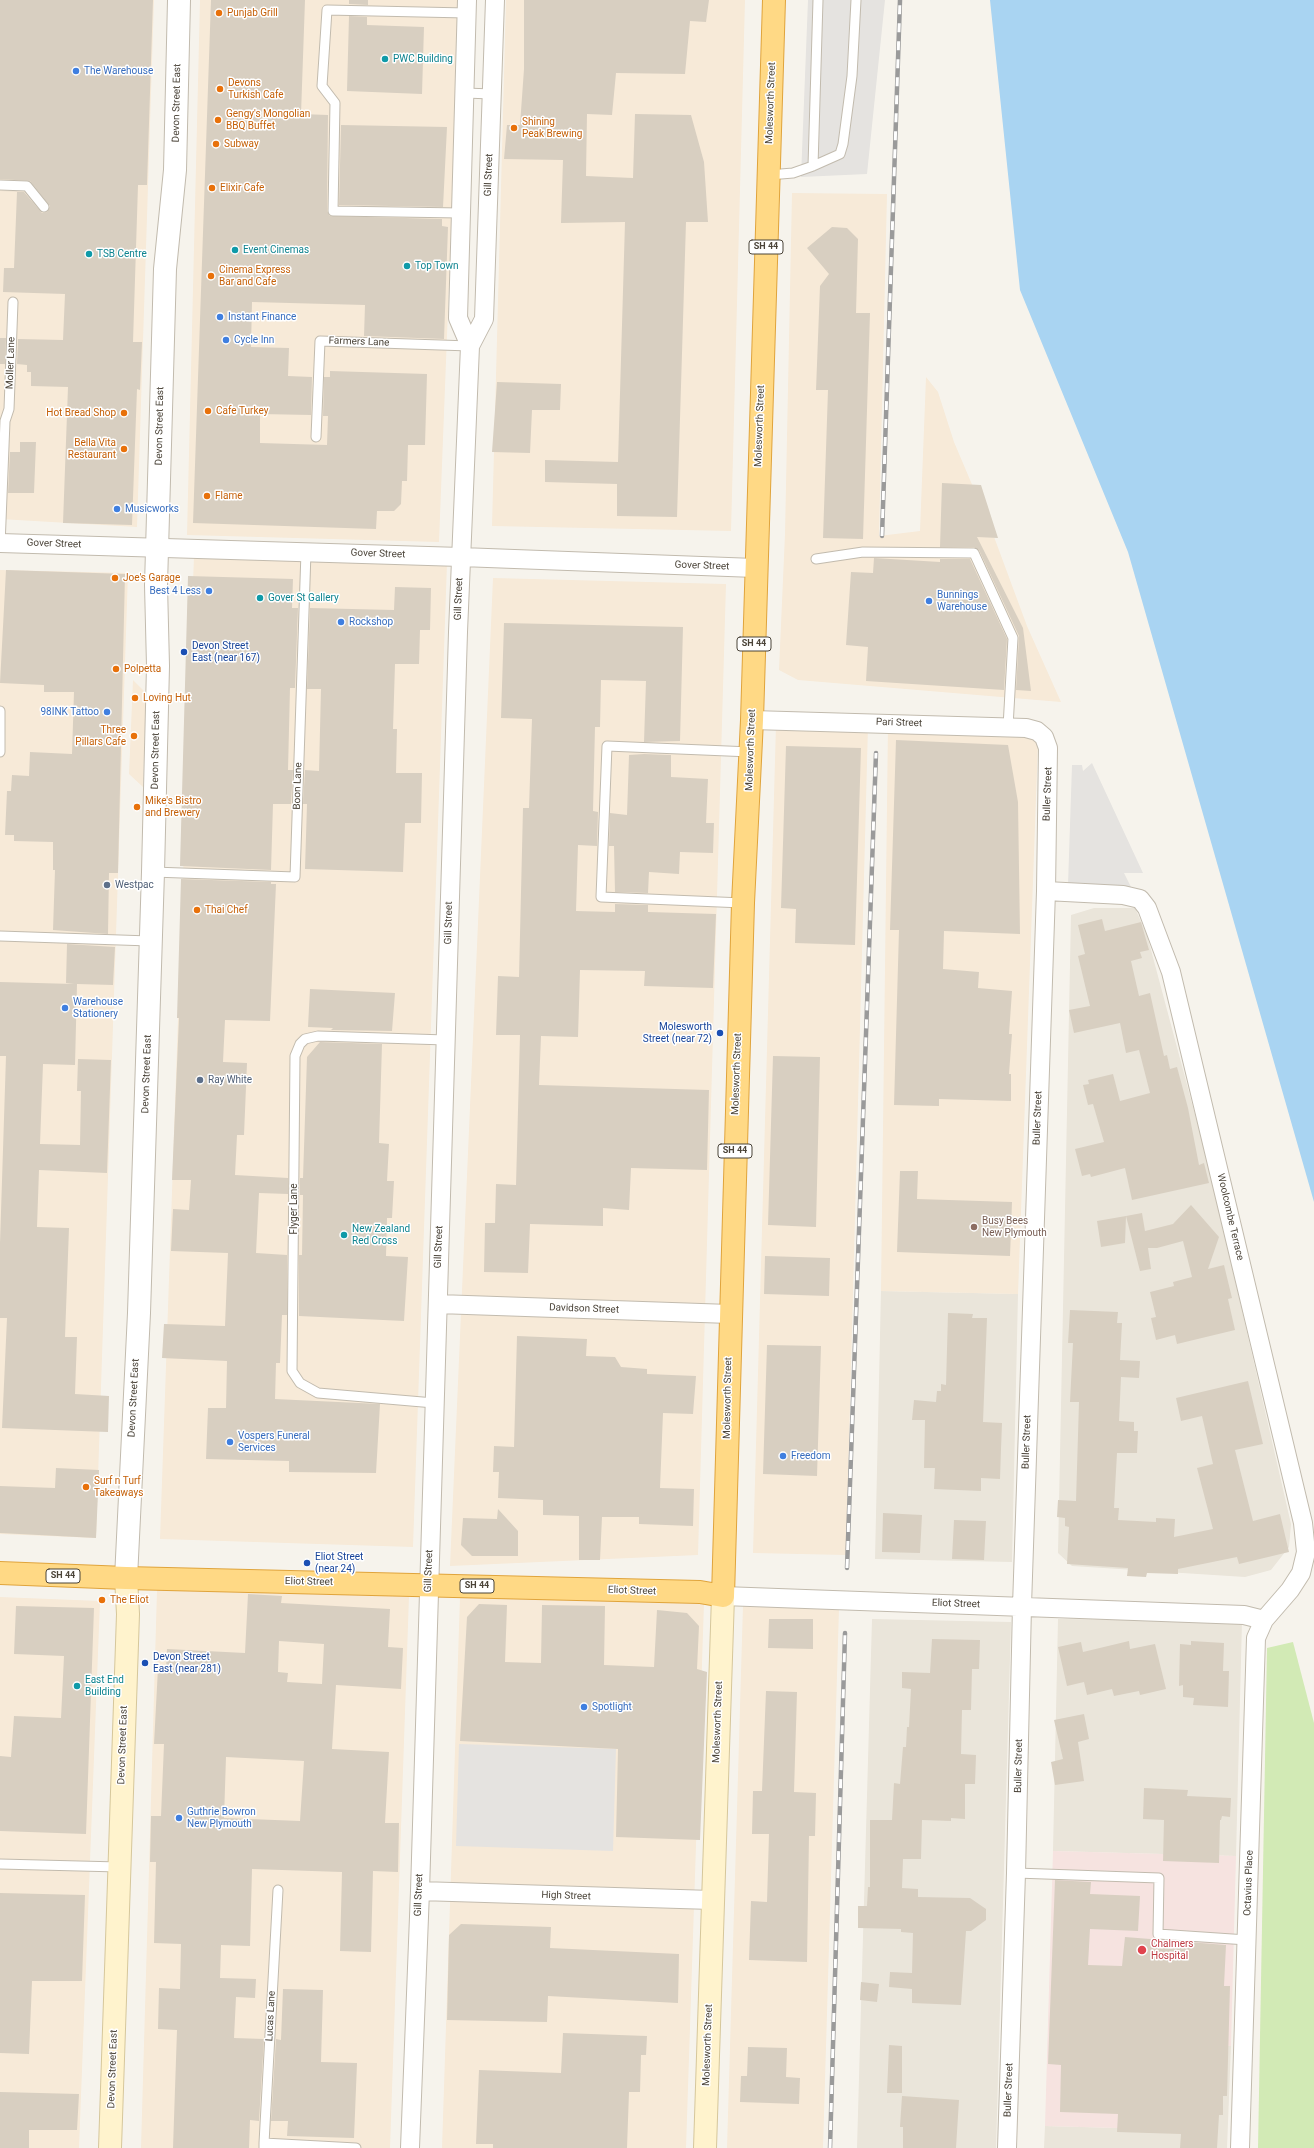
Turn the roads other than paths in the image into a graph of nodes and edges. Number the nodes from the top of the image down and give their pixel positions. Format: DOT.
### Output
graph roads {
  1 [pos="179,0"];
  2 [pos="496,0"];
  3 [pos="774,0"];
  4 [pos="818,0"];
  5 [pos="856,0"];
  6 [pos="467,6"];
  7 [pos="465,93"];
  8 [pos="492,94"];
  9 [pos="813,166"];
  10 [pos="769,175"];
  11 [pos="0,185"];
  12 [pos="44,207"];
  13 [pos="461,213"];
  14 [pos="13,302"];
  15 [pos="470,346"];
  16 [pos="0,373"];
  17 [pos="10,374"];
  18 [pos="4,408"];
  19 [pos="316,437"];
  20 [pos="0,543"];
  21 [pos="0,546"];
  22 [pos="157,548"];
  23 [pos="306,552"];
  24 [pos="461,557"];
  25 [pos="816,559"];
  26 [pos="755,568"];
  27 [pos="0,711"];
  28 [pos="752,720"];
  29 [pos="1008,727"];
  30 [pos="1044,737"];
  31 [pos="0,752"];
  32 [pos="751,752"];
  33 [pos="153,872"];
  34 [pos="1046,891"];
  35 [pos="743,903"];
  36 [pos="0,936"];
  37 [pos="151,941"];
  38 [pos="446,1040"];
  39 [pos="438,1304"];
  40 [pos="730,1314"];
  41 [pos="434,1403"];
  42 [pos="0,1573"];
  43 [pos="126,1578"];
  44 [pos="428,1585"];
  45 [pos="722,1596"];
  46 [pos="1022,1606"];
  47 [pos="1264,1620"];
  48 [pos="0,1864"];
  49 [pos="119,1868"];
  50 [pos="1016,1873"];
  51 [pos="278,1890"];
  52 [pos="420,1892"];
  53 [pos="712,1900"];
  54 [pos="1247,1940"];
  55 [pos="264,2146"];
  56 [pos="110,2148"];
  57 [pos="356,2148"];
  58 [pos="410,2148"];
  59 [pos="705,2148"];
  60 [pos="1007,2148"];
  61 [pos="1240,2148"];
  1 -- 22 [label="street, Devon Street East"];
  2 -- 8 [label="street, Gill Street"];
  3 -- 10 [label="highway, Molesworth Street / SH 44"];
  4 -- 9 [label="lane"];
  5 -- 9 [label="lane"];
  6 -- 7 [label="street, Gill Street"];
  6 -- 13 [label="lane"];
  7 -- 8 [label="lane"];
  7 -- 13 [label="street, Gill Street"];
  8 -- 15 [label="street, Gill Street"];
  9 -- 10 [label="lane"];
  10 -- 26 [label="highway, Molesworth Street / SH 44"];
  11 -- 12 [label="lane"];
  13 -- 15 [label="street, Gill Street"];
  14 -- 17 [label="lane, Moller Lane"];
  15 -- 19 [label="lane, Farmers Lane"];
  15 -- 24 [label="street, Gill Street"];
  16 -- 17 [label="lane"];
  17 -- 18 [label="lane, Moller Lane"];
  18 -- 20 [label="lane, Moller Lane"];
  20 -- 21 [label="lane, Moller Lane"];
  20 -- 22 [label="street, Gover Street"];
  22 -- 23 [label="street, Gover Street"];
  22 -- 33 [label="street, Devon Street East"];
  23 -- 24 [label="street, Gover Street"];
  23 -- 33 [label="lane, Boon Lane"];
  24 -- 26 [label="street, Gover Street"];
  24 -- 38 [label="street, Gill Street"];
  25 -- 29 [label="lane"];
  26 -- 28 [label="highway, Molesworth Street / SH 44"];
  27 -- 31 [label="lane"];
  28 -- 29 [label="street, Pari Street"];
  28 -- 32 [label="highway, Molesworth Street / SH 44"];
  29 -- 30 [label="street, Pari Street"];
  30 -- 34 [label="street, Buller Street"];
  32 -- 35 [label="highway, Molesworth Street / SH 44"];
  32 -- 35 [label="lane"];
  33 -- 37 [label="street, Devon Street East"];
  34 -- 46 [label="street, Buller Street"];
  34 -- 47 [label="street, Woolcombe Terrace"];
  35 -- 40 [label="highway, Molesworth Street / SH 44"];
  36 -- 37 [label="lane"];
  37 -- 43 [label="street, Devon Street East"];
  38 -- 39 [label="street, Gill Street"];
  38 -- 41 [label="lane, Flyger Lane"];
  39 -- 40 [label="street, Davidson Street"];
  39 -- 41 [label="street, Gill Street"];
  40 -- 45 [label="highway, Molesworth Street / SH 44"];
  41 -- 44 [label="street, Gill Street"];
  42 -- 43 [label="highway, Eliot Street / SH 44"];
  43 -- 44 [label="highway, Eliot Street / SH 44"];
  43 -- 49 [label="main road, Devon Street East"];
  44 -- 45 [label="highway, Eliot Street / SH 44"];
  44 -- 52 [label="street, Gill Street"];
  45 -- 46 [label="street, Eliot Street"];
  45 -- 53 [label="main road, Molesworth Street"];
  46 -- 47 [label="street, Eliot Street"];
  46 -- 50 [label="street, Buller Street"];
  47 -- 54 [label="street, Octavius Place"];
  48 -- 49 [label="lane"];
  49 -- 56 [label="main road, Devon Street East"];
  50 -- 54 [label="lane"];
  50 -- 60 [label="street, Buller Street"];
  51 -- 55 [label="lane, Lucas Lane"];
  52 -- 53 [label="street, High Street"];
  52 -- 58 [label="street, Gill Street"];
  53 -- 59 [label="main road, Molesworth Street"];
  54 -- 61 [label="street, Octavius Place"];
  55 -- 57 [label="lane, Lucas Lane"];
}
